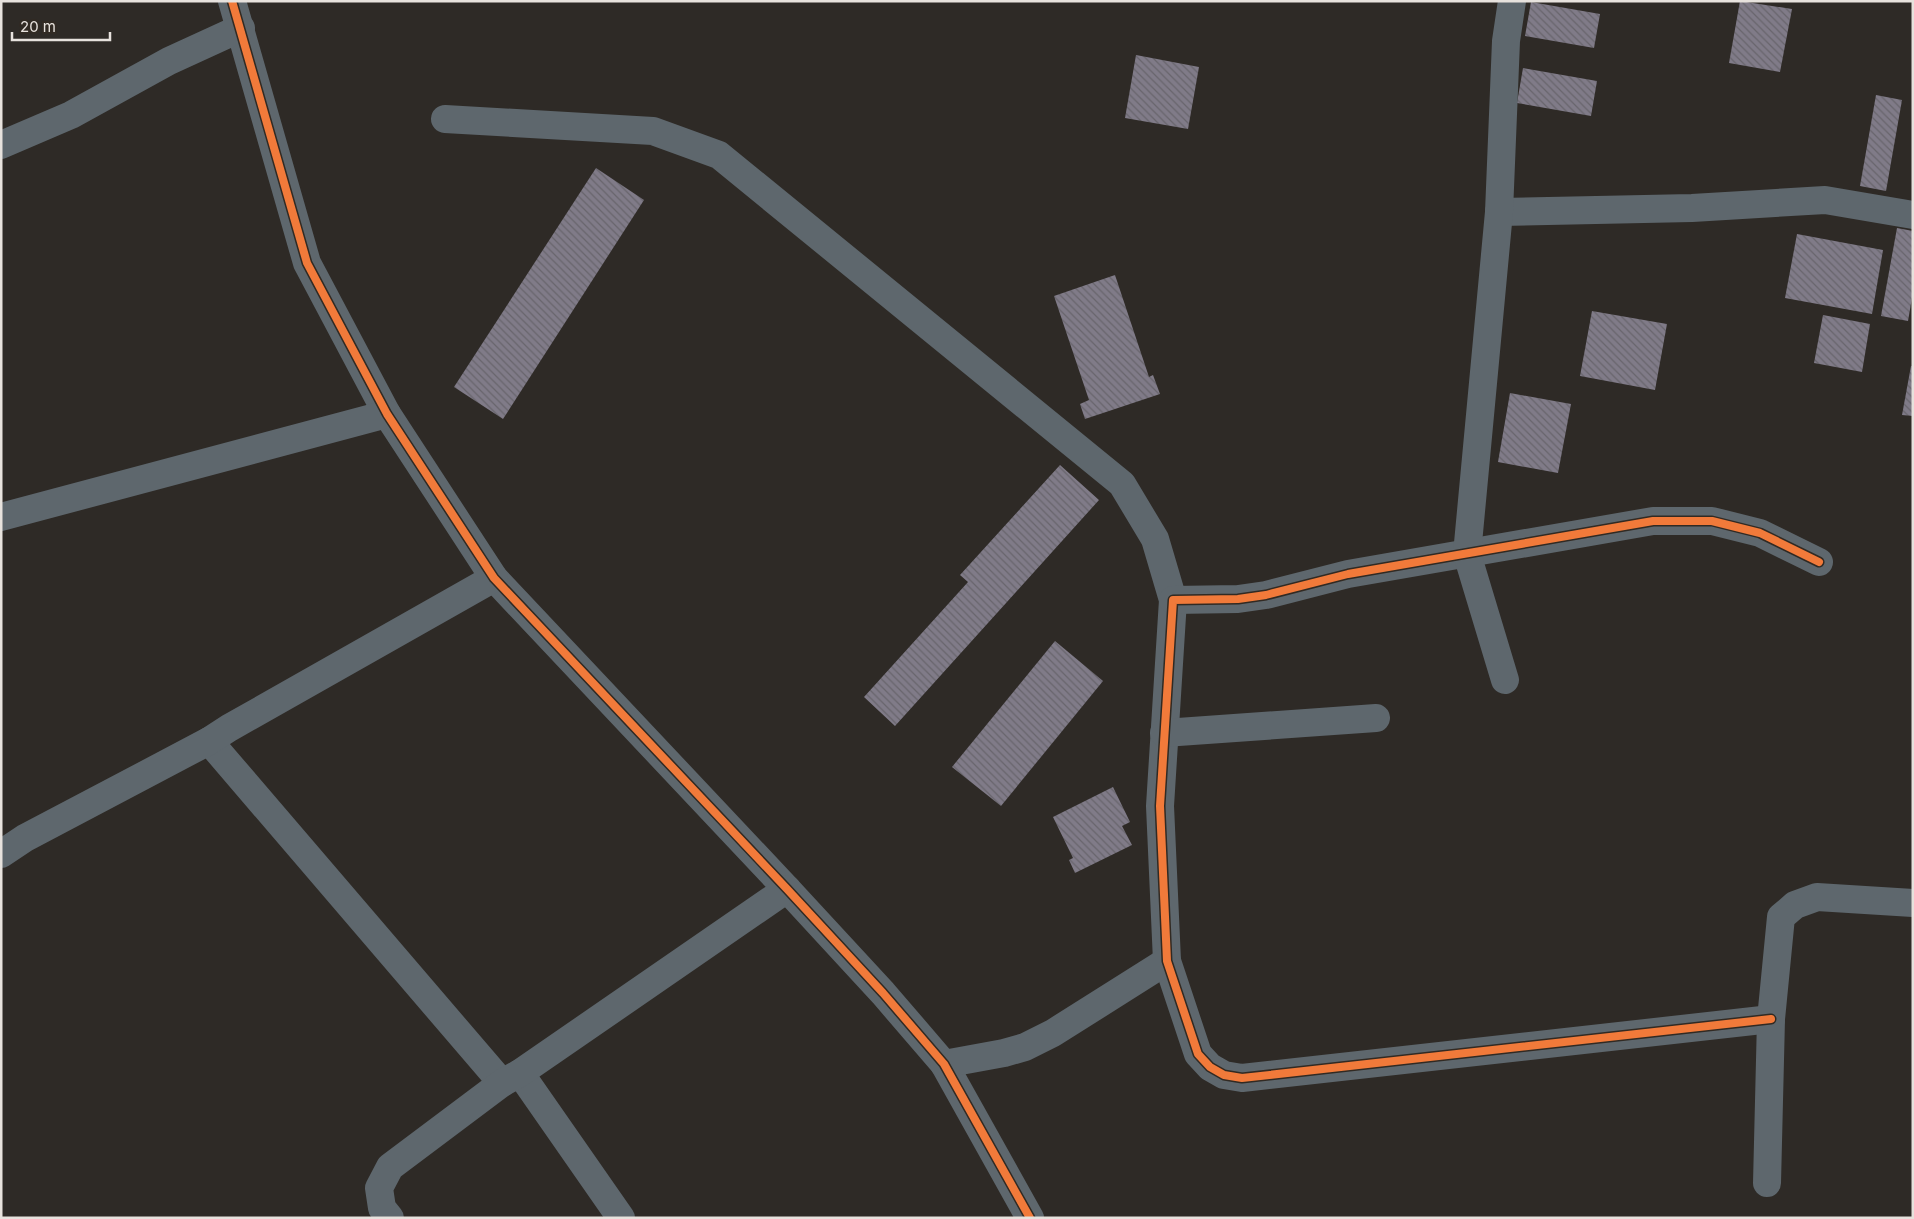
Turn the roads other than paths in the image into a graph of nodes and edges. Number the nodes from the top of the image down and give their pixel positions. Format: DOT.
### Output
graph roads {
  1 [pos="232,1"];
  2 [pos="1512,1"];
  3 [pos="241,28"];
  4 [pos="445,119"];
  5 [pos="1,145"];
  6 [pos="1499,212"];
  7 [pos="1913,215"];
  8 [pos="387,414"];
  9 [pos="1,517"];
  10 [pos="1468,554"];
  11 [pos="1819,562"];
  12 [pos="494,578"];
  13 [pos="1172,600"];
  14 [pos="1505,680"];
  15 [pos="1376,718"];
  16 [pos="1164,733"];
  17 [pos="210,741"];
  18 [pos="1,854"];
  19 [pos="787,889"];
  20 [pos="1913,903"];
  21 [pos="1167,961"];
  22 [pos="1771,1019"];
  23 [pos="944,1064"];
  24 [pos="511,1078"];
  25 [pos="1767,1183"];
  26 [pos="390,1218"];
  27 [pos="621,1218"];
  28 [pos="1030,1218"];
  1 -- 3 [label="street"];
  2 -- 6 [label="street"];
  3 -- 5 [label="street"];
  3 -- 8 [label="street"];
  4 -- 13 [label="street"];
  6 -- 7 [label="street"];
  6 -- 10 [label="street"];
  8 -- 9 [label="street"];
  8 -- 12 [label="street"];
  10 -- 11 [label="street"];
  10 -- 13 [label="street"];
  10 -- 14 [label="street"];
  12 -- 17 [label="street"];
  12 -- 19 [label="street"];
  13 -- 16 [label="street"];
  15 -- 16 [label="street"];
  16 -- 21 [label="street"];
  17 -- 18 [label="street"];
  17 -- 24 [label="street"];
  19 -- 23 [label="street"];
  19 -- 24 [label="street"];
  20 -- 22 [label="street"];
  21 -- 22 [label="street"];
  21 -- 23 [label="street"];
  22 -- 25 [label="street"];
  23 -- 28 [label="street"];
  24 -- 26 [label="street"];
  24 -- 27 [label="street"];
}
